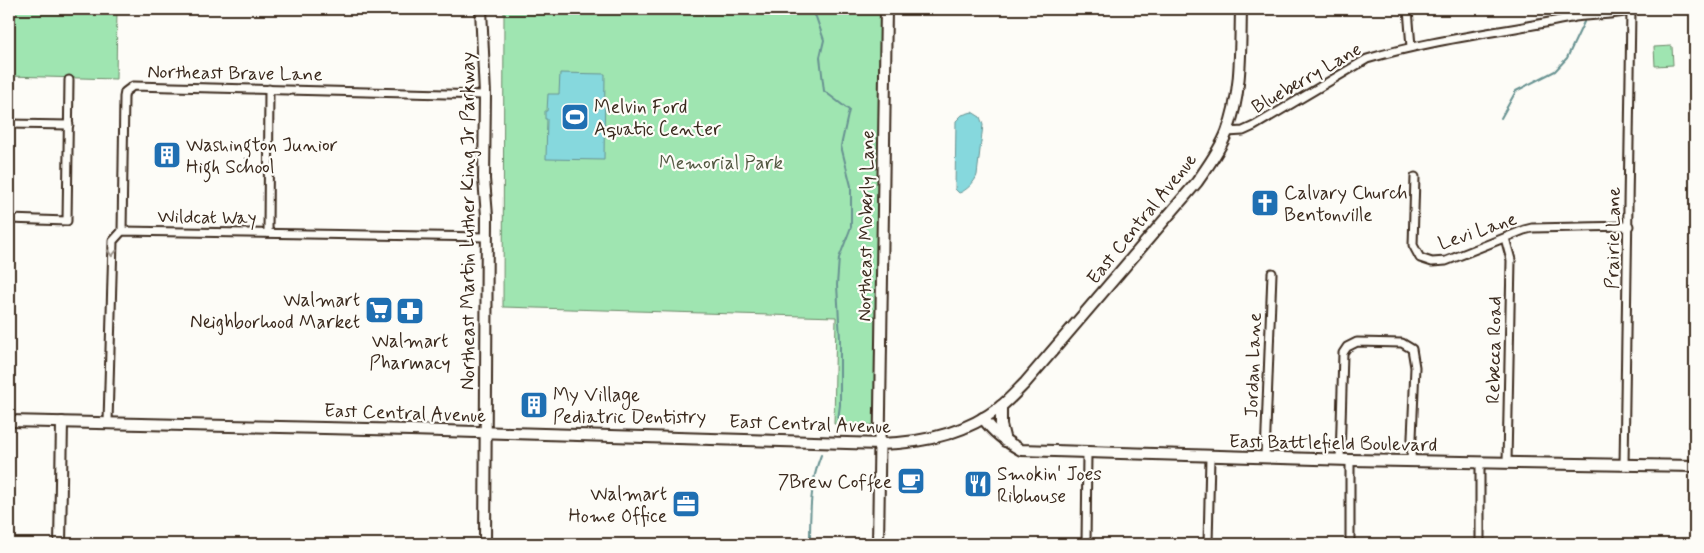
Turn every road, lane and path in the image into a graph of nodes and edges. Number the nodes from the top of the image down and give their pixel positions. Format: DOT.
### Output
graph roads {
  1 [pos="482,9"];
  2 [pos="886,9"];
  3 [pos="1240,9"];
  4 [pos="1408,9"];
  5 [pos="1581,9"];
  6 [pos="1635,10"];
  7 [pos="1572,18"];
  8 [pos="1411,47"];
  9 [pos="70,80"];
  10 [pos="269,89"];
  11 [pos="485,94"];
  12 [pos="9,124"];
  13 [pos="69,125"];
  14 [pos="1227,132"];
  15 [pos="1415,177"];
  16 [pos="9,220"];
  17 [pos="1629,226"];
  18 [pos="122,231"];
  19 [pos="268,233"];
  20 [pos="487,237"];
  21 [pos="1505,238"];
  22 [pos="1272,273"];
  23 [pos="1001,406"];
  24 [pos="983,418"];
  25 [pos="9,421"];
  26 [pos="62,422"];
  27 [pos="108,422"];
  28 [pos="486,432"];
  29 [pos="1005,441"];
  30 [pos="880,444"];
  31 [pos="1087,453"];
  32 [pos="1210,457"];
  33 [pos="1265,457"];
  34 [pos="1345,460"];
  35 [pos="1411,462"];
  36 [pos="1507,462"];
  37 [pos="1480,463"];
  38 [pos="1624,465"];
  39 [pos="1695,466"];
  40 [pos="60,544"];
  41 [pos="486,544"];
  42 [pos="878,544"];
  43 [pos="1086,544"];
  44 [pos="1208,544"];
  45 [pos="1350,544"];
  46 [pos="1480,544"];
  1 -- 11 [label="street, Northeast Martin Luther King Jr Parkway"];
  2 -- 30 [label="street, Northeast Moberly Lane"];
  3 -- 14 [label="street, East Central Avenue"];
  4 -- 8 [label="street"];
  5 -- 7 [label="street"];
  6 -- 7 [label="street, Blueberry Lane"];
  6 -- 17 [label="street, Prairie Lane"];
  7 -- 8 [label="street, Blueberry Lane"];
  8 -- 14 [label="street, Blueberry Lane"];
  9 -- 13 [label="street"];
  10 -- 11 [label="street, Northeast Brave Lane"];
  10 -- 18 [label="street, Northeast Brave Lane"];
  10 -- 19 [label="street"];
  11 -- 20 [label="street, Northeast Martin Luther King Jr Parkway"];
  12 -- 13 [label="street"];
  13 -- 16 [label="street"];
  14 -- 23 [label="street, East Central Avenue"];
  15 -- 21 [label="street, Levi Lane"];
  17 -- 21 [label="street, Levi Lane"];
  17 -- 38 [label="street, Prairie Lane"];
  18 -- 19 [label="street, Wildcat Way"];
  18 -- 27 [label="street, one-way"];
  19 -- 20 [label="street, Wildcat Way"];
  20 -- 28 [label="street, Northeast Martin Luther King Jr Parkway"];
  21 -- 36 [label="street, Rebecca Road"];
  22 -- 33 [label="street, Jordan Lane"];
  23 -- 24 [label="street, East Central Avenue"];
  23 -- 29 [label="street"];
  24 -- 29 [label="street, East Battlefield Boulevard"];
  24 -- 30 [label="street, East Central Avenue"];
  25 -- 26 [label="street, East Central Avenue"];
  26 -- 27 [label="street, East Central Avenue"];
  26 -- 40 [label="street"];
  27 -- 28 [label="street, East Central Avenue"];
  28 -- 30 [label="street, East Central Avenue"];
  28 -- 41 [label="street, Northeast Martin Luther King Jr Parkway"];
  29 -- 31 [label="street, East Battlefield Boulevard"];
  30 -- 42 [label="street, Northeast Moberly Lane"];
  31 -- 32 [label="street, East Battlefield Boulevard"];
  31 -- 43 [label="street"];
  32 -- 33 [label="street, East Battlefield Boulevard"];
  32 -- 44 [label="street"];
  33 -- 34 [label="street, East Battlefield Boulevard"];
  34 -- 35 [label="street, East Battlefield Boulevard"];
  34 -- 35 [label="street"];
  34 -- 45 [label="street"];
  35 -- 37 [label="street, East Battlefield Boulevard"];
  36 -- 37 [label="street, East Battlefield Boulevard"];
  36 -- 38 [label="street, East Battlefield Boulevard"];
  37 -- 46 [label="street"];
  38 -- 39 [label="street, East Battlefield Boulevard"];
}
